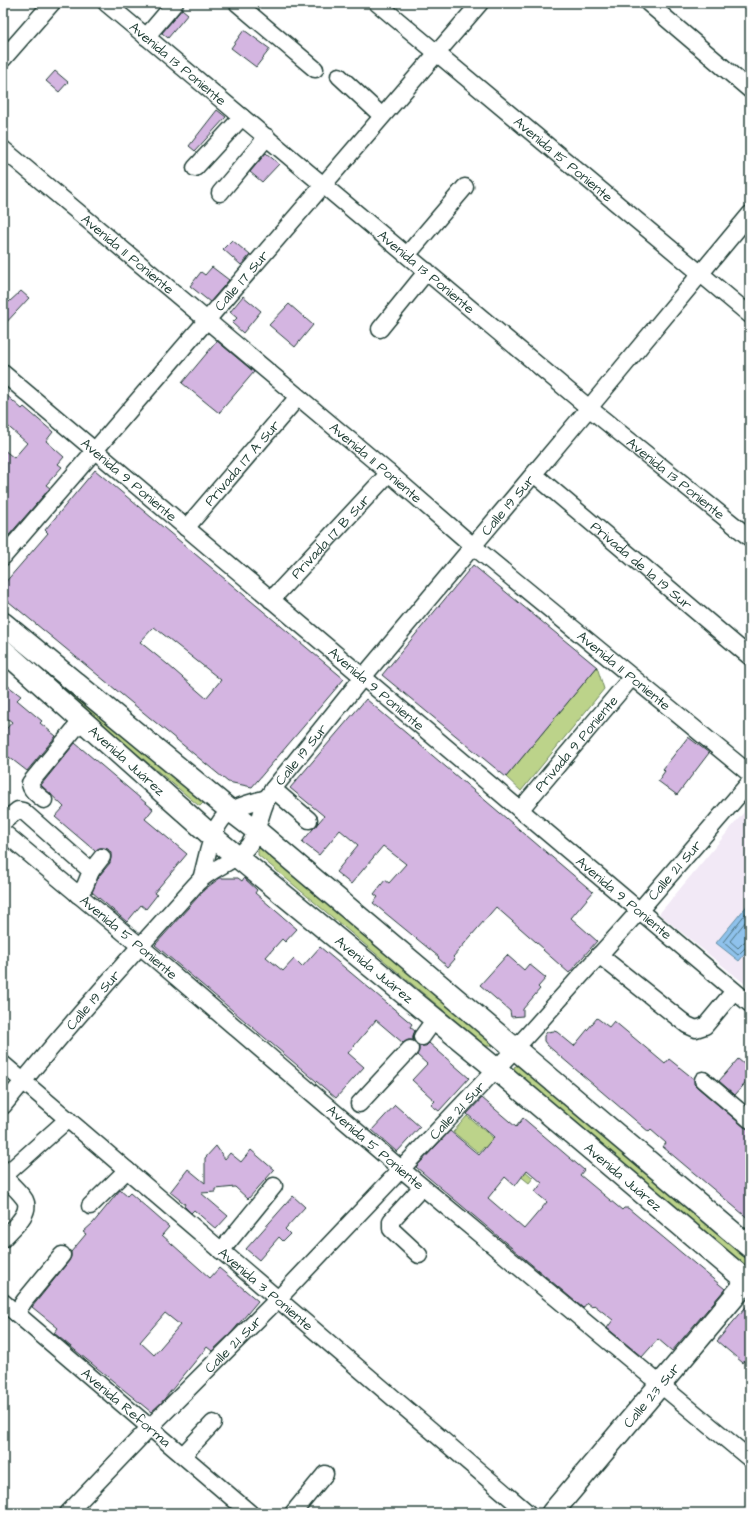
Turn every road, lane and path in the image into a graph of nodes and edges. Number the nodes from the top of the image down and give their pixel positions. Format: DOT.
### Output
graph roads {
  1 [pos="52,3"];
  2 [pos="106,3"];
  3 [pos="175,3"];
  4 [pos="237,3"];
  5 [pos="377,3"];
  6 [pos="480,3"];
  7 [pos="648,3"];
  8 [pos="146,37"];
  9 [pos="437,53"];
  10 [pos="3,59"];
  11 [pos="315,69"];
  12 [pos="339,76"];
  13 [pos="750,90"];
  14 [pos="382,116"];
  15 [pos="242,117"];
  16 [pos="267,137"];
  17 [pos="3,149"];
  18 [pos="195,168"];
  19 [pos="324,184"];
  20 [pos="465,187"];
  21 [pos="220,193"];
  22 [pos="750,214"];
  23 [pos="407,255"];
  24 [pos="427,271"];
  25 [pos="700,273"];
  26 [pos="750,315"];
  27 [pos="207,320"];
  28 [pos="380,329"];
  29 [pos="3,373"];
  30 [pos="298,397"];
  31 [pos="589,408"];
  32 [pos="94,451"];
  33 [pos="389,473"];
  34 [pos="534,474"];
  35 [pos="186,528"];
  36 [pos="750,538"];
  37 [pos="473,546"];
  38 [pos="3,557"];
  39 [pos="271,600"];
  40 [pos="3,624"];
  41 [pos="3,650"];
  42 [pos="750,657"];
  43 [pos="363,677"];
  44 [pos="632,677"];
  45 [pos="82,720"];
  46 [pos="750,774"];
  47 [pos="750,782"];
  48 [pos="270,794"];
  49 [pos="44,800"];
  50 [pos="520,810"];
  51 [pos="231,811"];
  52 [pos="309,820"];
  53 [pos="3,822"];
  54 [pos="257,831"];
  55 [pos="3,832"];
  56 [pos="213,837"];
  57 [pos="238,856"];
  58 [pos="102,857"];
  59 [pos="91,871"];
  60 [pos="201,879"];
  61 [pos="78,895"];
  62 [pos="639,911"];
  63 [pos="140,946"];
  64 [pos="599,955"];
  65 [pos="734,991"];
  66 [pos="750,1004"];
  67 [pos="435,1019"];
  68 [pos="422,1037"];
  69 [pos="410,1049"];
  70 [pos="515,1049"];
  71 [pos="3,1064"];
  72 [pos="496,1069"];
  73 [pos="703,1080"];
  74 [pos="23,1081"];
  75 [pos="359,1104"];
  76 [pos="3,1106"];
  77 [pos="68,1119"];
  78 [pos="750,1120"];
  79 [pos="401,1169"];
  80 [pos="127,1170"];
  81 [pos="3,1177"];
  82 [pos="274,1186"];
  83 [pos="422,1187"];
  84 [pos="90,1206"];
  85 [pos="3,1239"];
  86 [pos="750,1247"];
  87 [pos="221,1251"];
  88 [pos="62,1255"];
  89 [pos="419,1255"];
  90 [pos="749,1281"];
  91 [pos="278,1299"];
  92 [pos="3,1302"];
  93 [pos="16,1313"];
  94 [pos="661,1384"];
  95 [pos="213,1423"];
  96 [pos="150,1427"];
  97 [pos="183,1455"];
  98 [pos="750,1460"];
  99 [pos="325,1474"];
  100 [pos="68,1513"];
  101 [pos="250,1513"];
  102 [pos="294,1513"];
  103 [pos="528,1513"];
  104 [pos="552,1513"];
  1 -- 10 [label="street"];
  2 -- 8 [label="street, Avenida 13 Poniente"];
  3 -- 8 [label="street"];
  4 -- 11 [label="street"];
  5 -- 9 [label="street, Avenida 15 Poniente"];
  6 -- 9 [label="street, Calle 17 Sur"];
  7 -- 13 [label="street"];
  8 -- 15 [label="street, Avenida 13 Poniente"];
  9 -- 14 [label="street, Calle 17 Sur"];
  9 -- 25 [label="street, Avenida 15 Poniente"];
  12 -- 14 [label="street"];
  14 -- 19 [label="street, Calle 17 Sur"];
  15 -- 16 [label="street, Avenida 13 Poniente"];
  15 -- 18 [label="street"];
  16 -- 19 [label="street, Avenida 13 Poniente"];
  16 -- 21 [label="street"];
  17 -- 27 [label="street, Avenida 11 Poniente"];
  19 -- 23 [label="street, Avenida 13 Poniente"];
  19 -- 27 [label="street, Calle 17 Sur"];
  20 -- 23 [label="street"];
  22 -- 25 [label="street, Calle 19 Sur"];
  23 -- 24 [label="street, Avenida 13 Poniente"];
  24 -- 28 [label="street"];
  24 -- 31 [label="street, Avenida 13 Poniente"];
  25 -- 26 [label="street, Avenida 15 Poniente"];
  25 -- 31 [label="street, Calle 19 Sur"];
  27 -- 30 [label="street, Avenida 11 Poniente"];
  27 -- 32 [label="street, Calle 17 Sur"];
  29 -- 32 [label="street, Avenida 9 Poniente"];
  30 -- 33 [label="street, Avenida 11 Poniente"];
  30 -- 35 [label="street, Privada 17 A Sur"];
  31 -- 34 [label="street, Calle 19 Sur"];
  31 -- 36 [label="street, Avenida 13 Poniente"];
  32 -- 35 [label="street, Avenida 9 Poniente"];
  32 -- 38 [label="street, Calle 17 Sur"];
  33 -- 37 [label="street, Avenida 11 Poniente"];
  33 -- 39 [label="street, Privada 17 B Sur"];
  34 -- 37 [label="street, Calle 19 Sur"];
  34 -- 42 [label="street, Privada de la 19 Sur"];
  35 -- 39 [label="street, Avenida 9 Poniente"];
  37 -- 43 [label="street, Calle 19 Sur"];
  37 -- 44 [label="street, Avenida 11 Poniente"];
  39 -- 43 [label="street, Avenida 9 Poniente"];
  40 -- 51 [label="main road, Avenida Juárez"];
  41 -- 45 [label="main road, Avenida Juárez"];
  43 -- 48 [label="street, Calle 19 Sur"];
  43 -- 50 [label="street, Avenida 9 Poniente"];
  44 -- 46 [label="street, Avenida 11 Poniente"];
  44 -- 50 [label="street, Privada 9 Poniente"];
  45 -- 49 [label="street"];
  45 -- 56 [label="main road, Avenida Juárez"];
  47 -- 62 [label="street, Calle 21 Sur"];
  48 -- 51 [label="street, Calle 19 Sur"];
  48 -- 52 [label="street"];
  48 -- 54 [label="street, Calle 19 Sur"];
  50 -- 62 [label="street, Avenida 9 Poniente"];
  51 -- 54 [label="main road, Avenida Juárez"];
  51 -- 56 [label="street, Calle 19 Sur"];
  53 -- 59 [label="street"];
  54 -- 57 [label="street, Calle 19 Sur"];
  54 -- 70 [label="main road, Avenida Juárez"];
  55 -- 61 [label="street, Avenida 5 Poniente"];
  56 -- 57 [label="main road, Avenida Juárez"];
  56 -- 60 [label="street, Calle 19 Sur"];
  57 -- 60 [label="street, Calle 19 Sur"];
  57 -- 67 [label="main road, Avenida Juárez"];
  58 -- 59 [label="street"];
  59 -- 61 [label="street"];
  60 -- 63 [label="street, Calle 19 Sur"];
  61 -- 63 [label="street, Avenida 5 Poniente"];
  62 -- 64 [label="street, Calle 21 Sur"];
  62 -- 65 [label="street, Avenida 9 Poniente"];
  63 -- 74 [label="street, Calle 19 Sur"];
  63 -- 79 [label="street, Avenida 5 Poniente"];
  64 -- 65 [label="street"];
  64 -- 70 [label="street, Calle 21 Sur"];
  65 -- 66 [label="street, Avenida 9 Poniente"];
  67 -- 68 [label="street"];
  67 -- 72 [label="main road, Avenida Juárez"];
  69 -- 75 [label="street"];
  70 -- 72 [label="street, Calle 21 Sur"];
  70 -- 86 [label="main road, Avenida Juárez"];
  71 -- 74 [label="street, Avenida 3 Poniente"];
  72 -- 79 [label="street, Calle 21 Sur"];
  72 -- 90 [label="main road, Avenida Juárez"];
  73 -- 78 [label="street"];
  74 -- 76 [label="street, Calle 19 Sur"];
  74 -- 77 [label="street, Avenida 3 Poniente"];
  77 -- 80 [label="street, Avenida 3 Poniente"];
  77 -- 81 [label="street"];
  79 -- 83 [label="street, Avenida 5 Poniente"];
  79 -- 91 [label="street, Calle 21 Sur"];
  80 -- 84 [label="street"];
  80 -- 87 [label="street, Avenida 3 Poniente"];
  81 -- 85 [label="street"];
  82 -- 87 [label="street"];
  83 -- 89 [label="street"];
  83 -- 94 [label="street, Avenida 5 Poniente"];
  87 -- 91 [label="street, Avenida 3 Poniente"];
  88 -- 93 [label="street"];
  90 -- 94 [label="main road, Calle 23 Sur"];
  91 -- 96 [label="street, Calle 21 Sur"];
  91 -- 103 [label="street, Avenida 3 Poniente"];
  92 -- 93 [label="street, Avenida Reforma"];
  93 -- 96 [label="street, Avenida Reforma"];
  94 -- 98 [label="street, Avenida 5 Poniente"];
  94 -- 104 [label="main road, Calle 23 Sur"];
  95 -- 97 [label="street"];
  96 -- 97 [label="street, Avenida Reforma"];
  96 -- 100 [label="street, Calle 21 Sur"];
  97 -- 101 [label="street, Avenida Reforma"];
  99 -- 102 [label="street"];
}
